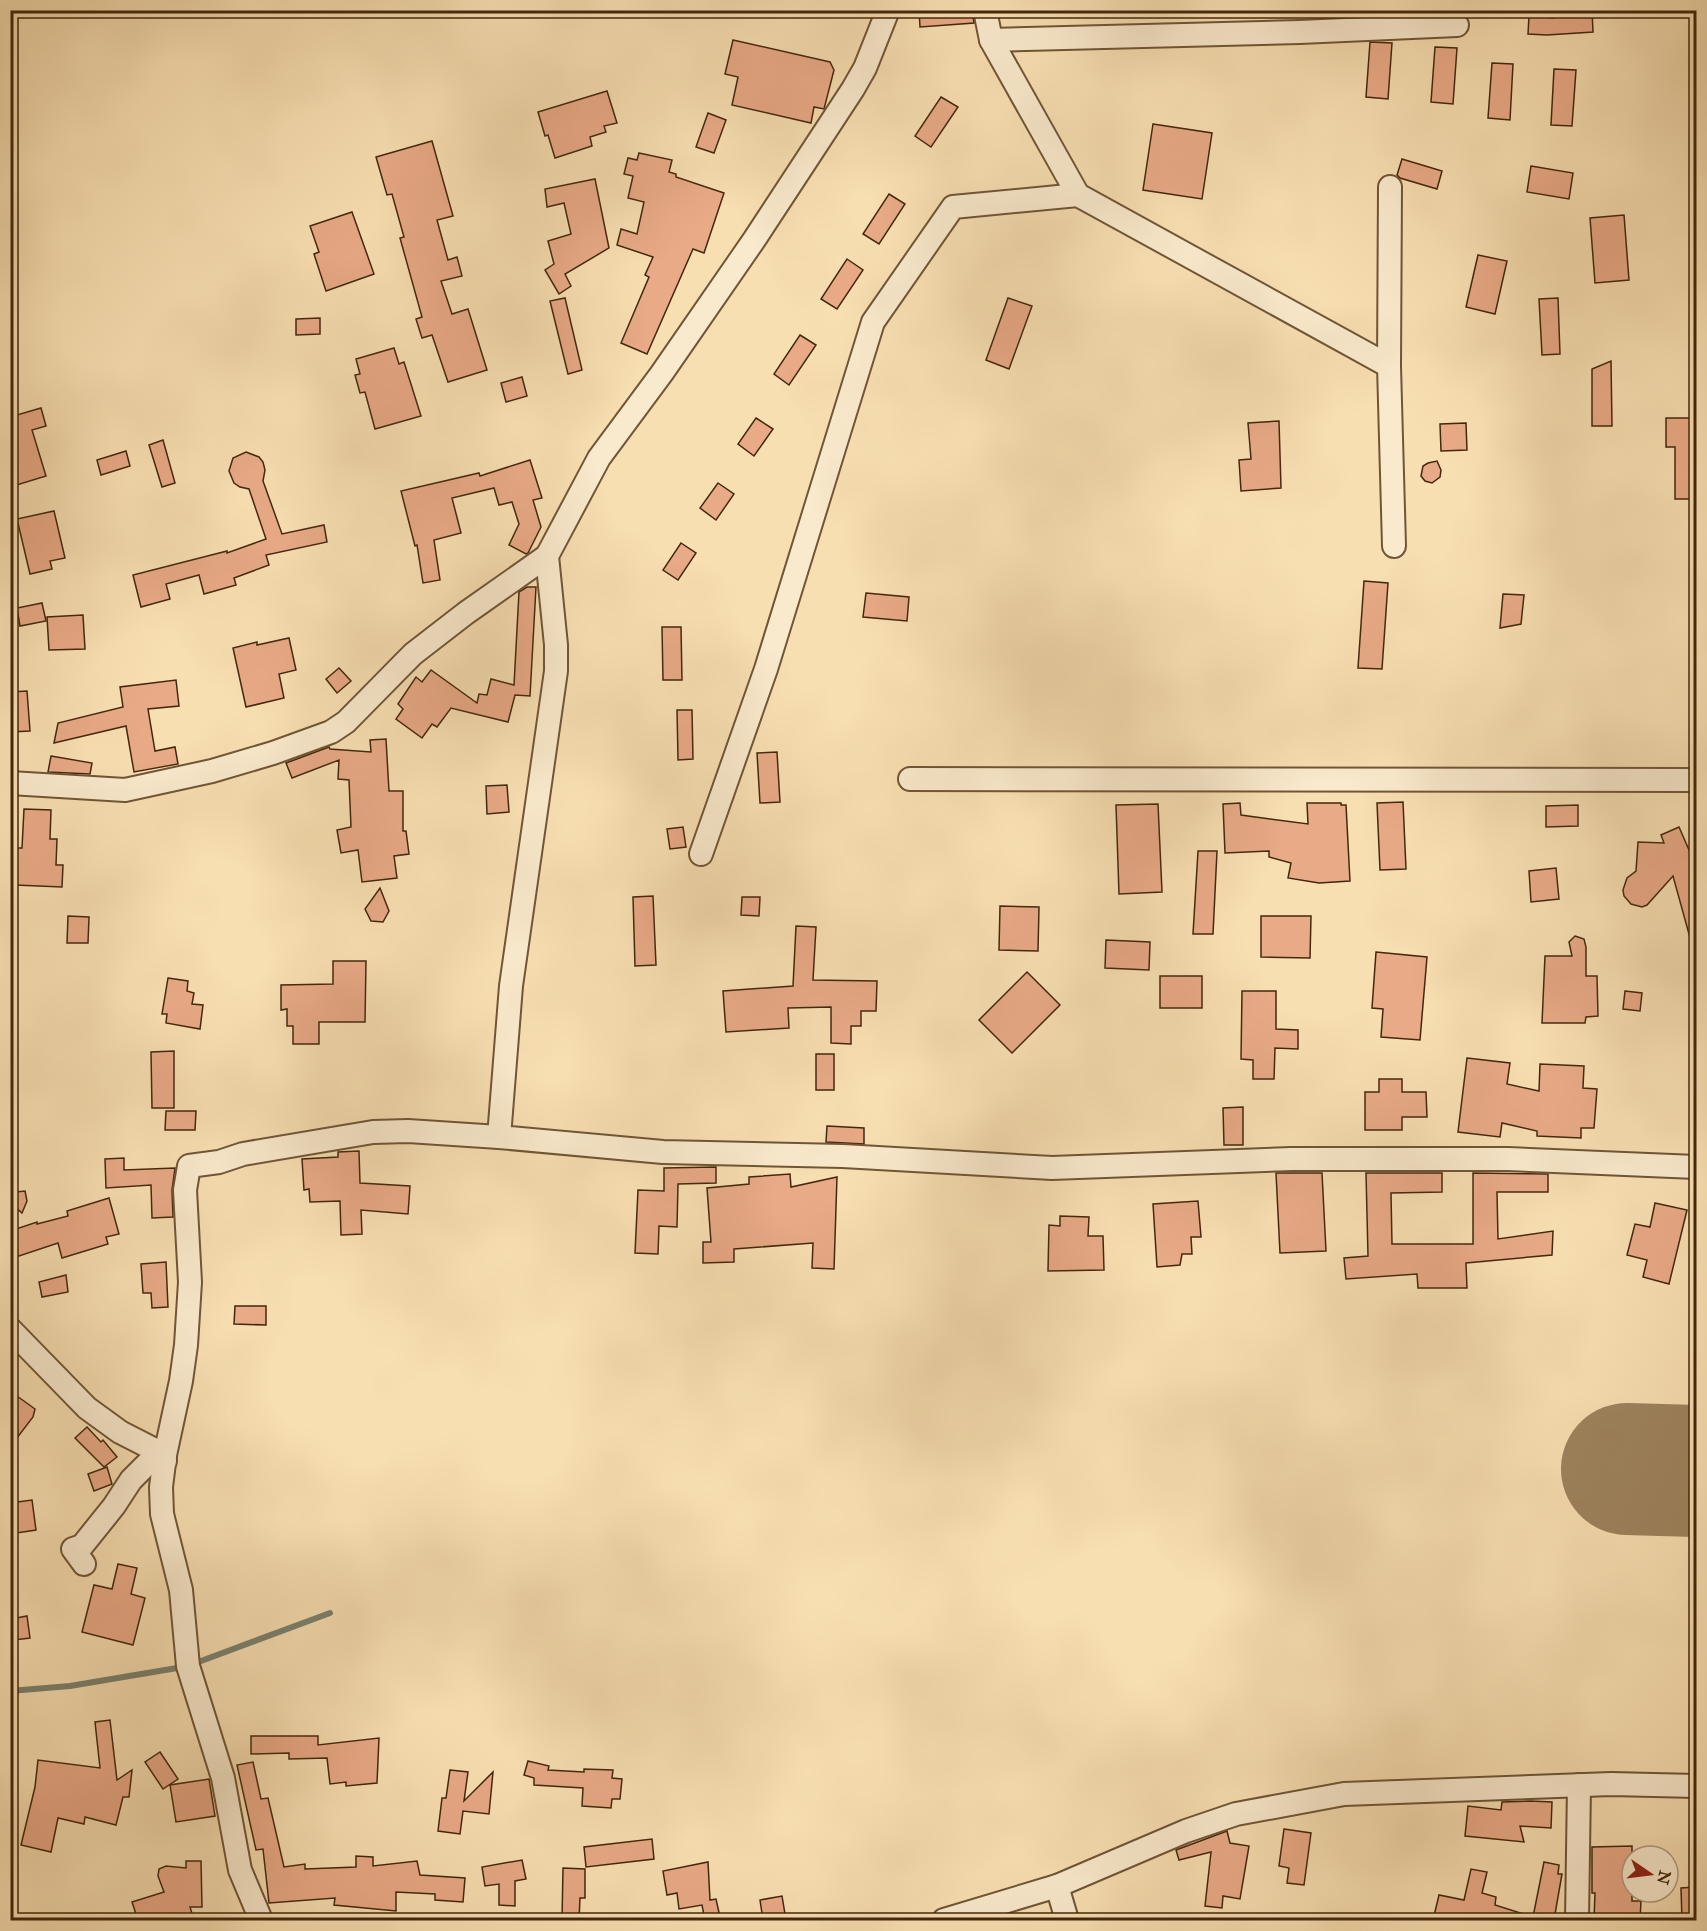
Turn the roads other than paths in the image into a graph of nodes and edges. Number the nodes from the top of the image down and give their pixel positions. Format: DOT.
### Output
graph roads {
  1 [pos="888,10"];
  2 [pos="985,10"];
  3 [pos="1457,25"];
  4 [pos="991,40"];
  5 [pos="1390,187"];
  6 [pos="1078,195"];
  7 [pos="1389,366"];
  8 [pos="1394,546"];
  9 [pos="547,556"];
  10 [pos="910,779"];
  11 [pos="1696,780"];
  12 [pos="10,783"];
  13 [pos="701,854"];
  14 [pos="499,1137"];
  15 [pos="1696,1167"];
  16 [pos="10,1329"];
  17 [pos="165,1458"];
  18 [pos="84,1564"];
  19 [pos="1579,1785"];
  20 [pos="1696,1786"];
  21 [pos="1058,1886"];
  22 [pos="261,1920"];
  23 [pos="944,1920"];
  24 [pos="1067,1920"];
  25 [pos="1577,1920"];
  1 -- 9 [label="street"];
  2 -- 4 [label="street"];
  3 -- 4 [label="street"];
  4 -- 6 [label="street"];
  5 -- 7 [label="street"];
  6 -- 7 [label="street"];
  6 -- 13 [label="street"];
  7 -- 8 [label="street"];
  9 -- 12 [label="street"];
  9 -- 14 [label="street"];
  10 -- 11 [label="street"];
  14 -- 15 [label="street"];
  14 -- 17 [label="street"];
  16 -- 17 [label="street"];
  17 -- 18 [label="street"];
  17 -- 22 [label="street"];
  19 -- 20 [label="street"];
  19 -- 21 [label="street"];
  19 -- 25 [label="street"];
  21 -- 23 [label="street"];
  21 -- 24 [label="street"];
}
